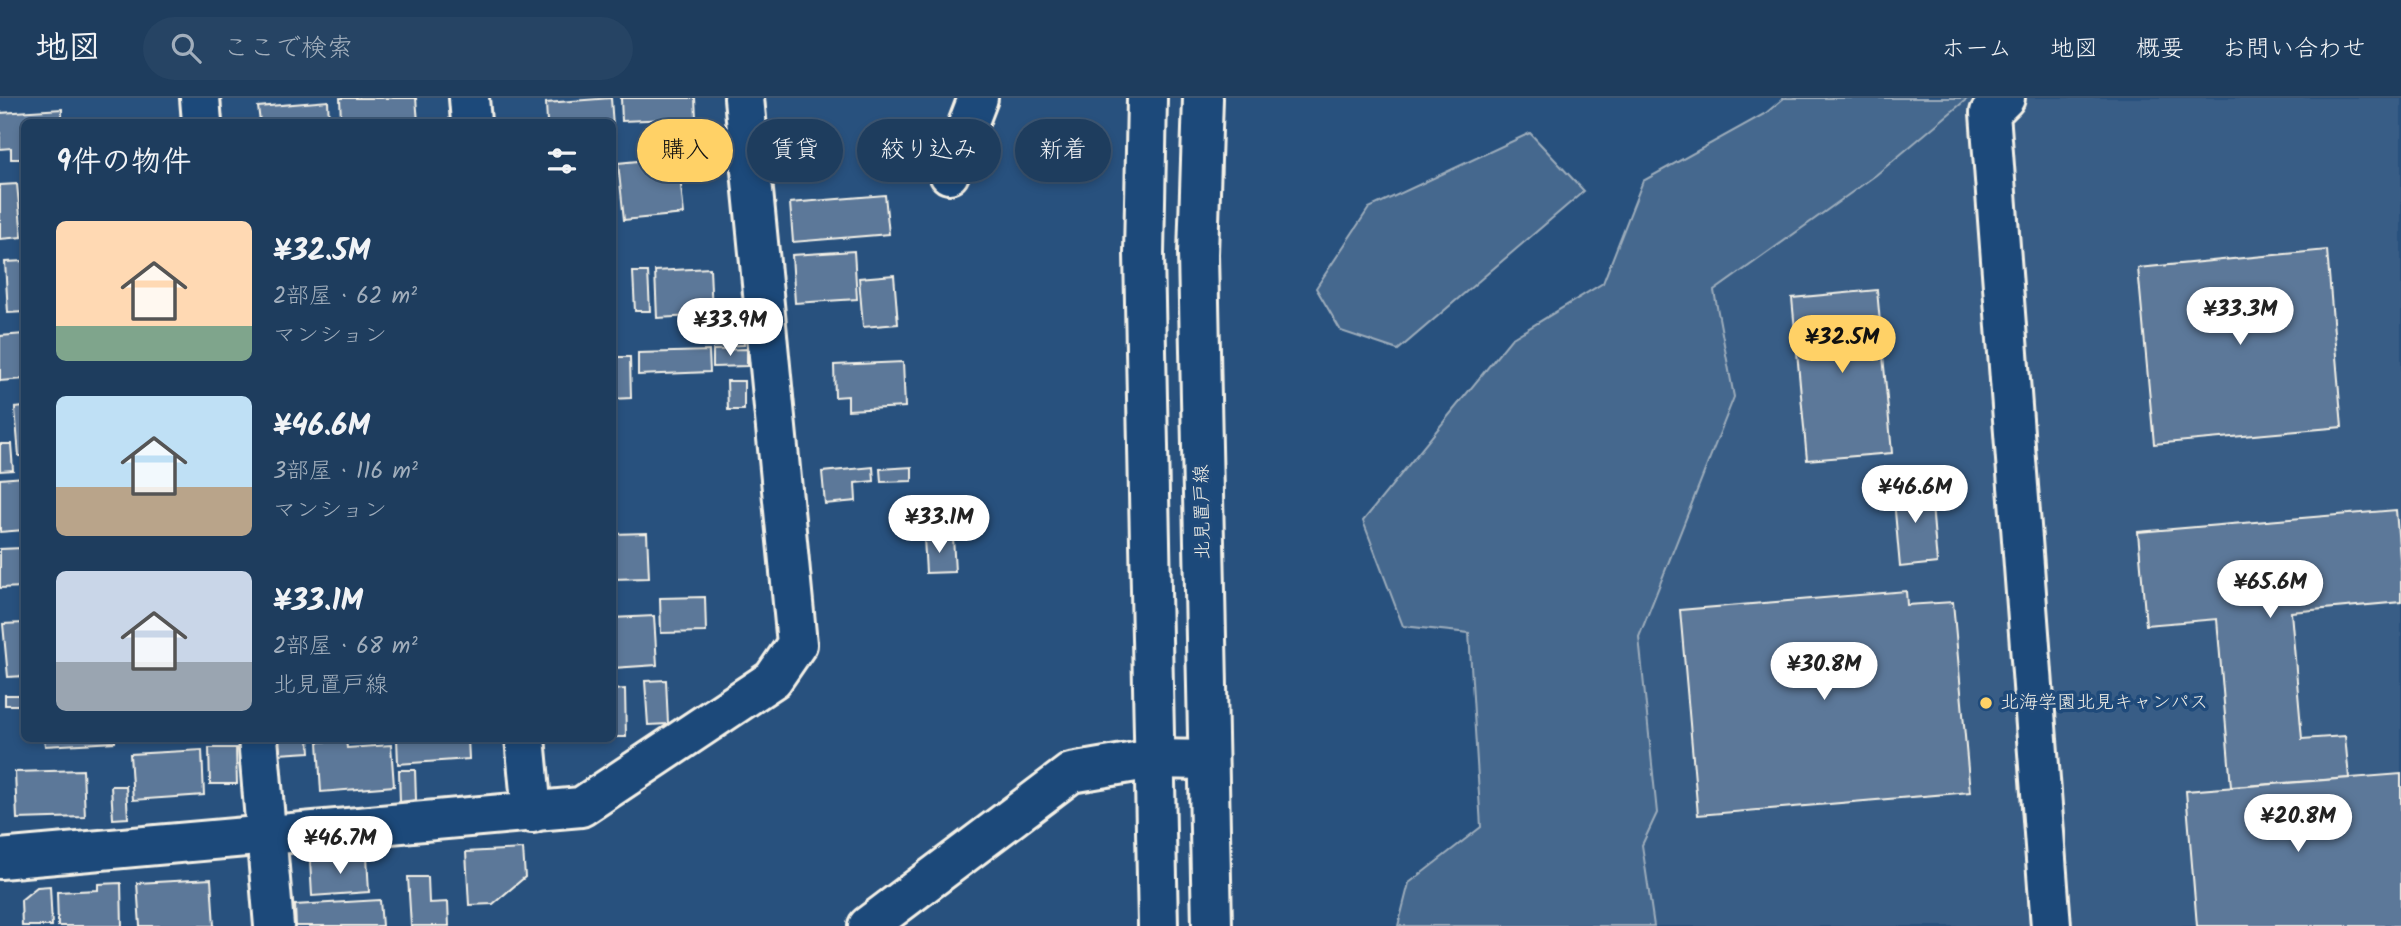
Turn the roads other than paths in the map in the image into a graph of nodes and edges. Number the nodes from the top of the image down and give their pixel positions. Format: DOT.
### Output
graph roads {
  1 [pos="200,98"];
  2 [pos="469,98"];
  3 [pos="744,98"];
  4 [pos="978,98"];
  5 [pos="1147,98"];
  6 [pos="1203,98"];
  7 [pos="2005,98"];
  8 [pos="202,119"];
  9 [pos="471,119"];
  10 [pos="970,119"];
  11 [pos="258,742"];
  12 [pos="525,742"];
  13 [pos="1153,759"];
  14 [pos="1208,760"];
  15 [pos="532,813"];
  16 [pos="267,837"];
  17 [pos="0,859"];
  18 [pos="274,926"];
  19 [pos="868,926"];
  20 [pos="1158,926"];
  21 [pos="1212,926"];
  22 [pos="2051,926"];
  1 -- 8 [label="street"];
  2 -- 9 [label="street"];
  3 -- 15 [label="street"];
  4 -- 10 [label="street"];
  5 -- 13 [label="street"];
  6 -- 14 [label="street, 北見置戸線"];
  7 -- 22 [label="street"];
  11 -- 16 [label="street"];
  12 -- 15 [label="street"];
  13 -- 14 [label="street"];
  13 -- 19 [label="street"];
  13 -- 20 [label="street"];
  14 -- 21 [label="street, 北見置戸線"];
  15 -- 16 [label="street"];
  16 -- 17 [label="street"];
  16 -- 18 [label="street"];
}
